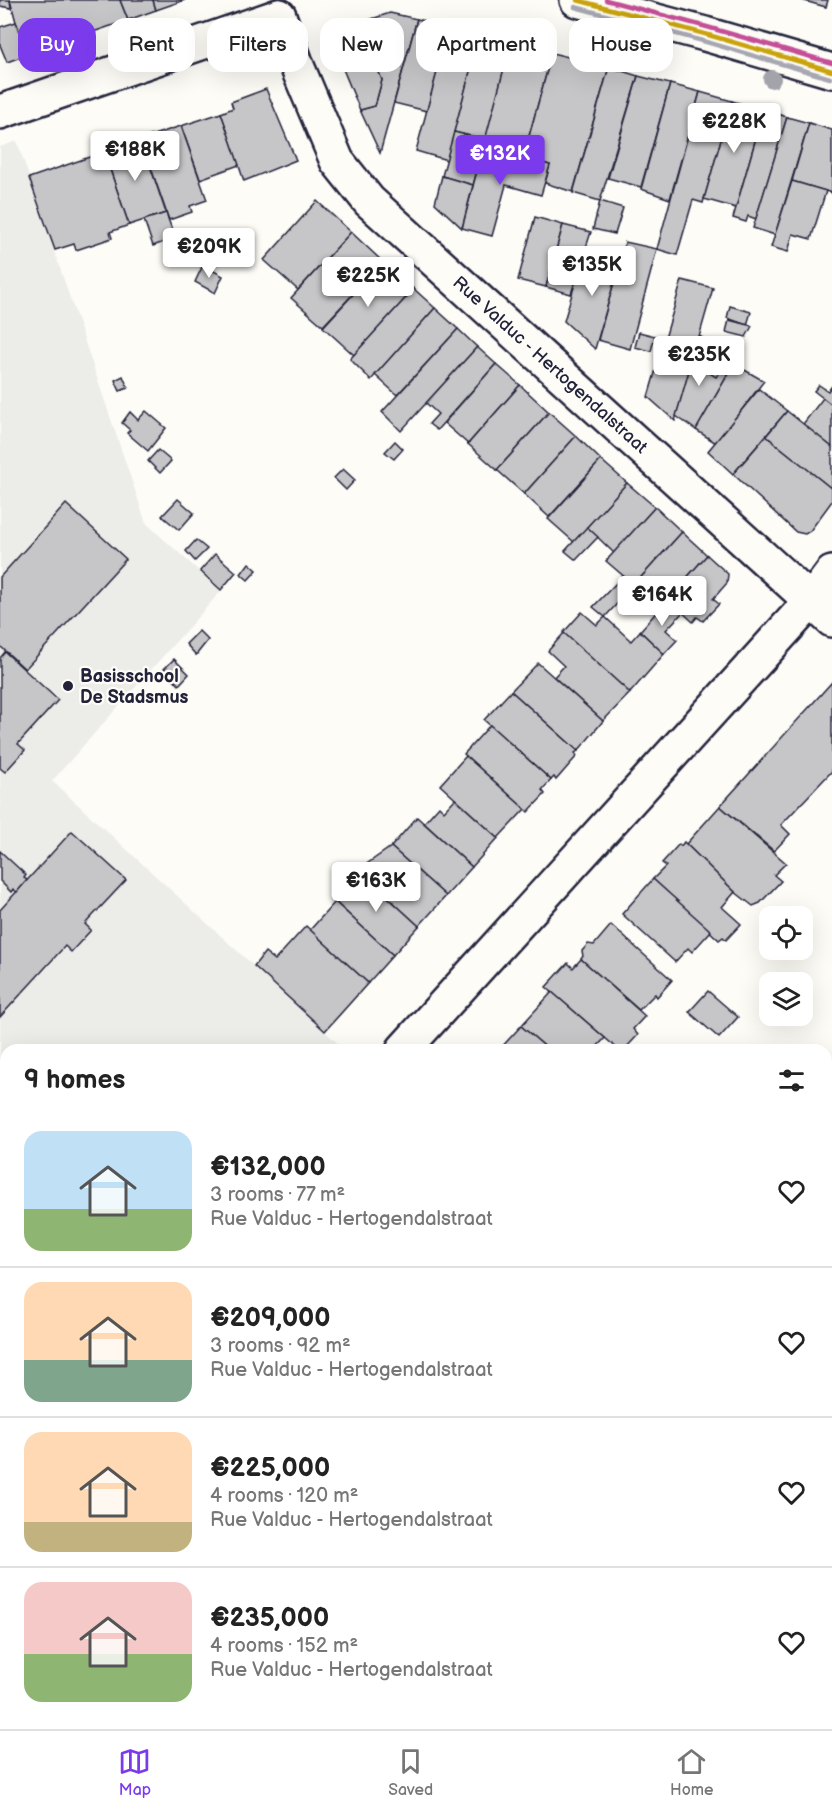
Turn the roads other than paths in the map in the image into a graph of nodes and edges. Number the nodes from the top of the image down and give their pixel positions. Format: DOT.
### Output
graph roads {
  1 [pos="577,0"];
  2 [pos="281,8"];
  3 [pos="832,71"];
  4 [pos="0,112"];
  5 [pos="832,573"];
  6 [pos="821,610"];
  7 [pos="409,1044"];
  1 -- 3 [label="street"];
  2 -- 4 [label="street"];
  2 -- 6 [label="street, Rue Valduc - Hertogendalstraat"];
  5 -- 6 [label="street"];
  6 -- 7 [label="street"];
}
